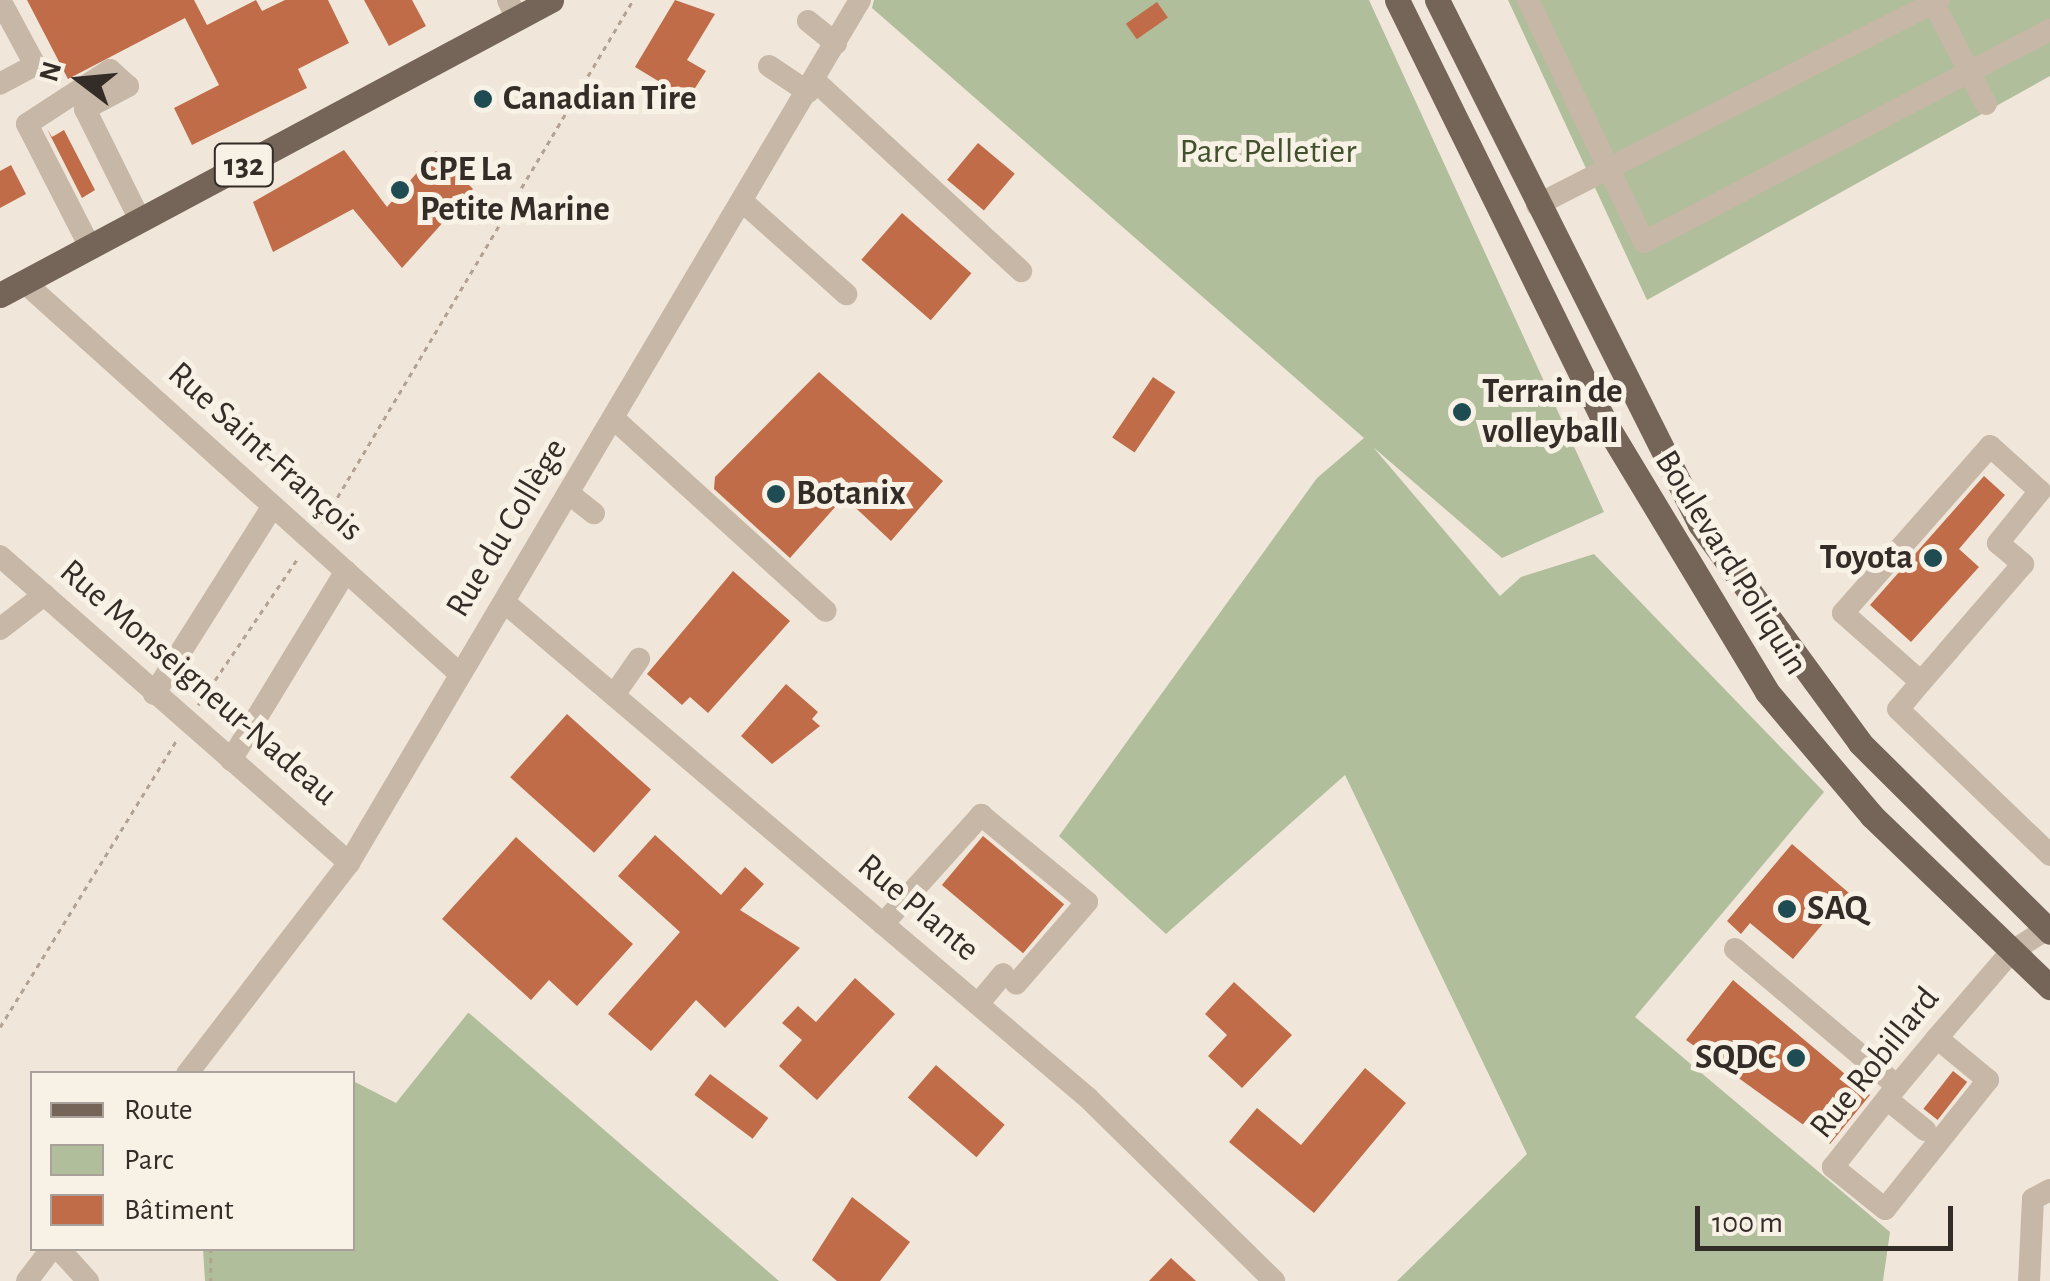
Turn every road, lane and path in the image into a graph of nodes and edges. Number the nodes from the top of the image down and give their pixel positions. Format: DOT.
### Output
graph roads {
  1 [pos="0,0"];
  2 [pos="551,0"];
  3 [pos="633,0"];
  4 [pos="860,0"];
  5 [pos="1396,0"];
  6 [pos="1437,0"];
  7 [pos="1528,0"];
  8 [pos="1935,1"];
  9 [pos="513,10"];
  10 [pos="808,21"];
  11 [pos="2050,30"];
  12 [pos="836,44"];
  13 [pos="769,66"];
  14 [pos="1970,73"];
  15 [pos="0,84"];
  16 [pos="811,86"];
  17 [pos="1986,104"];
  18 [pos="1609,168"];
  19 [pos="742,202"];
  20 [pos="1537,205"];
  21 [pos="140,220"];
  22 [pos="90,247"];
  23 [pos="1021,271"];
  24 [pos="24,282"];
  25 [pos="846,294"];
  26 [pos="0,295"];
  27 [pos="613,418"];
  28 [pos="568,493"];
  29 [pos="273,506"];
  30 [pos="594,513"];
  31 [pos="312,540"];
  32 [pos="0,556"];
  33 [pos="346,571"];
  34 [pos="44,595"];
  35 [pos="504,602"];
  36 [pos="826,611"];
  37 [pos="0,629"];
  38 [pos="639,659"];
  39 [pos="460,674"];
  40 [pos="1921,682"];
  41 [pos="154,694"];
  42 [pos="614,695"];
  43 [pos="187,724"];
  44 [pos="231,760"];
  45 [pos="2050,855"];
  46 [pos="350,862"];
  47 [pos="884,924"];
  48 [pos="2048,929"];
  49 [pos="1735,950"];
  50 [pos="2011,952"];
  51 [pos="2050,987"];
  52 [pos="978,1004"];
  53 [pos="0,1027"];
  54 [pos="1937,1038"];
  55 [pos="189,1071"];
  56 [pos="1892,1093"];
  57 [pos="1925,1130"];
  58 [pos="2050,1190"];
  59 [pos="52,1251"];
  60 [pos="58,1251"];
  61 [pos="211,1251"];
  62 [pos="2036,1264"];
  63 [pos="27,1281"];
  64 [pos="88,1281"];
  65 [pos="211,1281"];
  66 [pos="1274,1281"];
  1 -- 15 [label="street"];
  2 -- 9 [label="main road, 132"];
  3 -- 31 [label="path"];
  4 -- 12 [label="street, Rue du Collège"];
  5 -- 50 [label="main road, Boulevard Poliquin"];
  6 -- 20 [label="main road, Boulevard Poliquin"];
  7 -- 18 [label="street"];
  8 -- 14 [label="street"];
  8 -- 18 [label="street"];
  9 -- 21 [label="main road, 132"];
  10 -- 12 [label="street"];
  11 -- 14 [label="street"];
  12 -- 16 [label="street, Rue du Collège"];
  13 -- 16 [label="street"];
  14 -- 17 [label="street"];
  14 -- 18 [label="street"];
  16 -- 19 [label="street, Rue du Collège"];
  16 -- 23 [label="street"];
  18 -- 20 [label="street"];
  19 -- 25 [label="street"];
  19 -- 27 [label="street, Rue du Collège"];
  20 -- 48 [label="main road, Boulevard Poliquin"];
  21 -- 22 [label="main road, 132"];
  21 -- 22 [label="street"];
  22 -- 24 [label="main road, 132"];
  24 -- 26 [label="main road, 132"];
  24 -- 29 [label="street, Rue Saint-François"];
  27 -- 28 [label="street, Rue du Collège"];
  27 -- 36 [label="street"];
  28 -- 30 [label="street"];
  28 -- 35 [label="street, Rue du Collège"];
  29 -- 31 [label="street, Rue Saint-François"];
  29 -- 41 [label="street"];
  31 -- 33 [label="street, Rue Saint-François"];
  31 -- 43 [label="path"];
  32 -- 34 [label="street, Rue Monseigneur-Nadeau"];
  33 -- 39 [label="street, Rue Saint-François"];
  33 -- 44 [label="street"];
  34 -- 37 [label="street"];
  34 -- 41 [label="street, Rue Monseigneur-Nadeau"];
  35 -- 39 [label="street, Rue du Collège"];
  35 -- 42 [label="street, Rue Plante"];
  38 -- 42 [label="street"];
  39 -- 46 [label="street, Rue du Collège"];
  40 -- 40 [label="street"];
  40 -- 45 [label="street"];
  41 -- 43 [label="street, Rue Monseigneur-Nadeau"];
  42 -- 47 [label="street, Rue Plante"];
  43 -- 44 [label="street, Rue Monseigneur-Nadeau"];
  43 -- 53 [label="path"];
  44 -- 46 [label="street, Rue Monseigneur-Nadeau"];
  46 -- 55 [label="street, Rue du Collège"];
  47 -- 52 [label="street, Rue Plante"];
  47 -- 52 [label="street"];
  48 -- 50 [label="street, Rue Robillard"];
  49 -- 56 [label="street"];
  50 -- 51 [label="main road, Boulevard Poliquin"];
  50 -- 54 [label="street, Rue Robillard"];
  52 -- 66 [label="street, Rue Plante"];
  54 -- 56 [label="street, Rue Robillard"];
  54 -- 56 [label="street, Rue Robillard"];
  56 -- 57 [label="street"];
  58 -- 62 [label="street"];
  59 -- 63 [label="street"];
  60 -- 64 [label="street"];
  61 -- 65 [label="path"];
}
